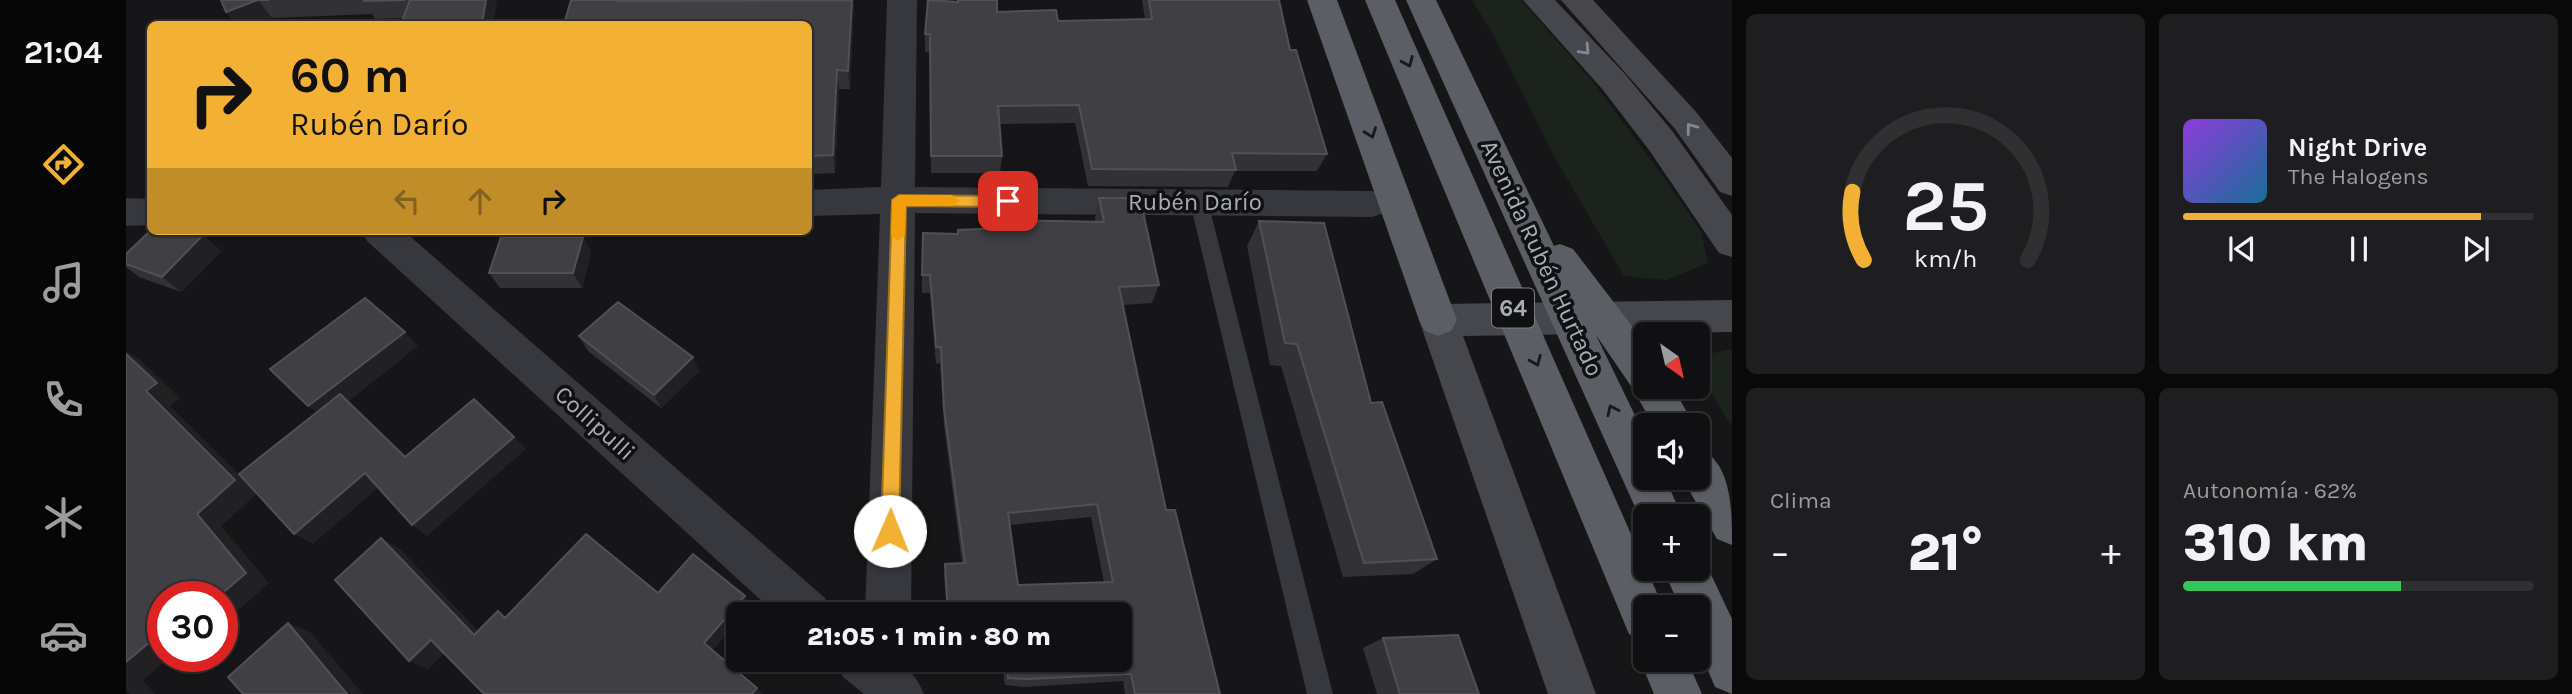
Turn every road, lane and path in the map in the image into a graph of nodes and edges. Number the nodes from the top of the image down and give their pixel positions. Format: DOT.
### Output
graph roads {
  1 [pos="902,0"];
  2 [pos="1322,0"];
  3 [pos="1380,0"];
  4 [pos="1420,0"];
  5 [pos="1538,0"];
  6 [pos="1576,0"];
  7 [pos="1732,183"];
  8 [pos="899,200"];
  9 [pos="1199,202"];
  10 [pos="812,203"];
  11 [pos="1372,204"];
  12 [pos="1518,205"];
  13 [pos="126,212"];
  14 [pos="147,212"];
  15 [pos="384,235"];
  16 [pos="1732,243"];
  17 [pos="1714,317"];
  18 [pos="1438,320"];
  19 [pos="1633,357"];
  20 [pos="1710,486"];
  21 [pos="1655,504"];
  22 [pos="1732,524"];
  23 [pos="1691,581"];
  24 [pos="1635,595"];
  25 [pos="796,602"];
  26 [pos="888,602"];
  27 [pos="1732,670"];
  28 [pos="1668,672"];
  29 [pos="1320,694"];
  30 [pos="1573,694"];
  31 [pos="1678,694"];
  1 -- 8 [label="street"];
  2 -- 18 [label="highway, one-way"];
  3 -- 24 [label="highway, Avenida Rubén Hurtado / 64, one-way"];
  4 -- 12 [label="highway, Avenida Rubén Hurtado / 64"];
  5 -- 16 [label="main road, one-way"];
  7 -- 6 [label="main road, one-way"];
  8 -- 9 [label="street, Rubén Darío"];
  8 -- 10 [label="street, Rubén Darío"];
  8 -- 26 [label="street"];
  9 -- 11 [label="street, Rubén Darío"];
  9 -- 29 [label="lane"];
  12 -- 19 [label="highway"];
  21 -- 12 [label="highway, Avenida Rubén Hurtado / 64, one-way"];
  13 -- 14 [label="street"];
  15 -- 25 [label="street, Collipulli"];
  17 -- 18 [label="main road"];
  18 -- 30 [label="main road"];
  20 -- 22 [label="highway"];
  23 -- 27 [label="highway"];
  28 -- 31 [label="highway"];
}
